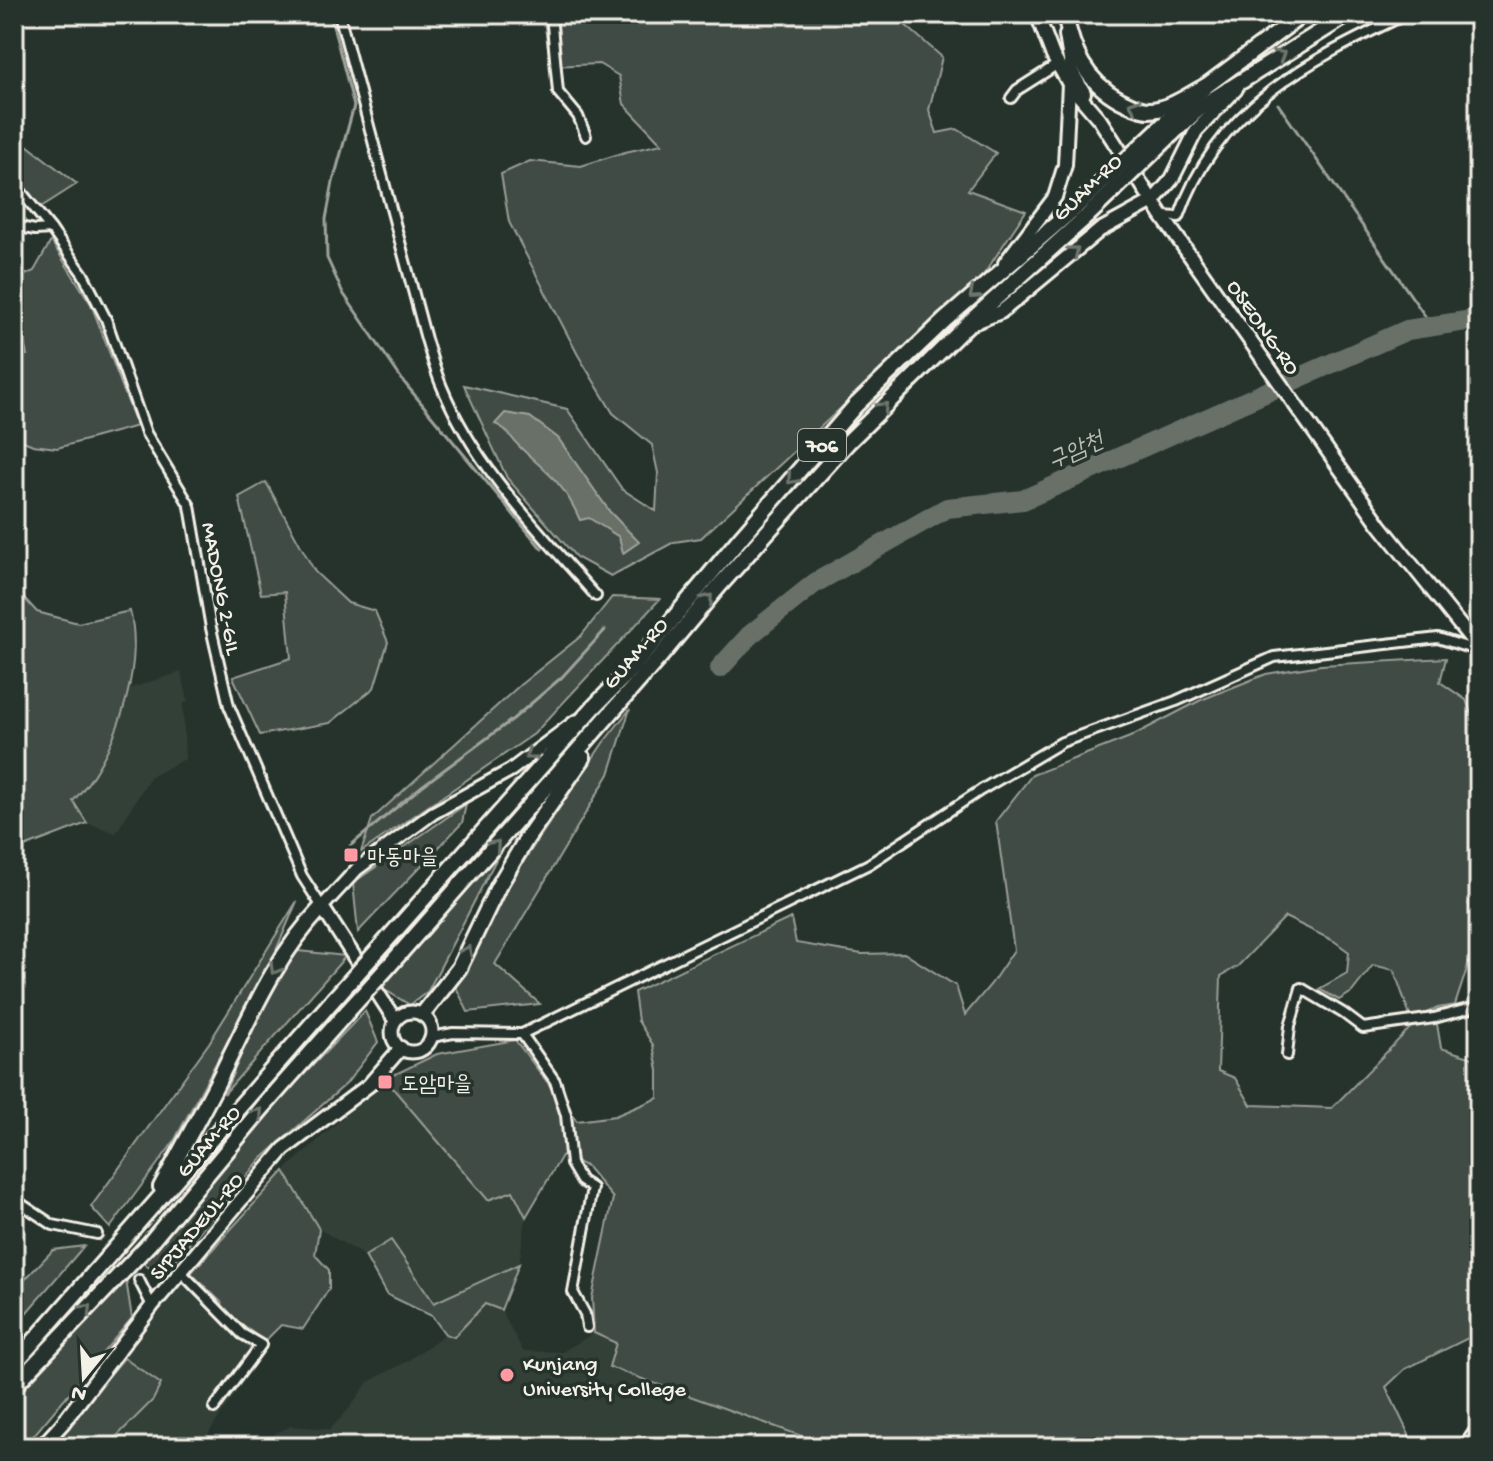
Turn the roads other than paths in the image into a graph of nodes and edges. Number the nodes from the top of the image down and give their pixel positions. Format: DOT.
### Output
graph roads {
  1 [pos="339,14"];
  2 [pos="551,14"];
  3 [pos="1037,14"];
  4 [pos="1065,14"];
  5 [pos="1303,14"];
  6 [pos="1349,14"];
  7 [pos="1407,14"];
  8 [pos="1058,64"];
  9 [pos="1252,72"];
  10 [pos="1069,84"];
  11 [pos="1206,86"];
  12 [pos="1011,98"];
  13 [pos="1100,120"];
  14 [pos="1167,130"];
  15 [pos="586,136"];
  16 [pos="14,183"];
  17 [pos="1153,201"];
  18 [pos="1082,212"];
  19 [pos="1162,216"];
  20 [pos="14,226"];
  21 [pos="51,229"];
  22 [pos="999,273"];
  23 [pos="965,326"];
  24 [pos="596,596"];
  25 [pos="1479,650"];
  26 [pos="658,659"];
  27 [pos="593,708"];
  28 [pos="322,907"];
  29 [pos="1479,1006"];
  30 [pos="423,1014"];
  31 [pos="395,1020"];
  32 [pos="522,1034"];
  33 [pos="432,1037"];
  34 [pos="401,1048"];
  35 [pos="1287,1055"];
  36 [pos="14,1199"];
  37 [pos="149,1210"];
  38 [pos="97,1234"];
  39 [pos="182,1273"];
  40 [pos="139,1280"];
  41 [pos="152,1306"];
  42 [pos="587,1327"];
  43 [pos="14,1364"];
  44 [pos="14,1386"];
  45 [pos="214,1408"];
  46 [pos="1479,1424"];
  47 [pos="41,1447"];
  48 [pos="1463,1447"];
  1 -- 24 [label="street"];
  2 -- 15 [label="street"];
  3 -- 8 [label="main road, OSEONG-RO"];
  11 -- 4 [label="main road, one-way"];
  4 -- 13 [label="main road"];
  5 -- 11 [label="main road, GUAM-RO / 706"];
  9 -- 6 [label="main road, GUAM-RO / 706, one-way"];
  7 -- 19 [label="street"];
  8 -- 10 [label="main road, OSEONG-RO"];
  8 -- 12 [label="street"];
  9 -- 14 [label="main road, GUAM-RO / 706"];
  9 -- 17 [label="main road"];
  10 -- 13 [label="main road, OSEONG-RO"];
  10 -- 22 [label="main road"];
  11 -- 14 [label="main road, GUAM-RO / 706"];
  13 -- 17 [label="main road, OSEONG-RO"];
  14 -- 18 [label="main road, GUAM-RO / 706, bridge"];
  16 -- 21 [label="street, MADONG 2-GIL"];
  17 -- 19 [label="main road, OSEONG-RO"];
  23 -- 17 [label="main road, one-way"];
  18 -- 22 [label="main road, GUAM-RO / 706"];
  18 -- 23 [label="main road, GUAM-RO / 706"];
  19 -- 25 [label="main road, OSEONG-RO"];
  20 -- 21 [label="street"];
  21 -- 28 [label="street, MADONG 2-GIL"];
  22 -- 27 [label="main road, GUAM-RO / 706, one-way"];
  26 -- 23 [label="main road, GUAM-RO / 706, one-way"];
  25 -- 32 [label="street"];
  30 -- 26 [label="main road, 706, one-way"];
  44 -- 26 [label="main road, GUAM-RO, one-way, bridge"];
  27 -- 28 [label="street, 706, one-way"];
  27 -- 37 [label="main road, GUAM-RO, bridge"];
  28 -- 31 [label="main road"];
  28 -- 37 [label="main road, one-way"];
  29 -- 35 [label="street"];
  30 -- 31 [label="street"];
  30 -- 33 [label="street"];
  31 -- 34 [label="street"];
  32 -- 33 [label="street"];
  32 -- 42 [label="street"];
  33 -- 34 [label="street"];
  34 -- 39 [label="main road, SIPJADEUL-RO"];
  36 -- 38 [label="street"];
  37 -- 43 [label="main road, GUAM-RO"];
  39 -- 41 [label="main road, SIPJADEUL-RO"];
  39 -- 45 [label="street"];
  40 -- 41 [label="street"];
  41 -- 47 [label="main road, SIPJADEUL-RO"];
  46 -- 48 [label="street"];
}
